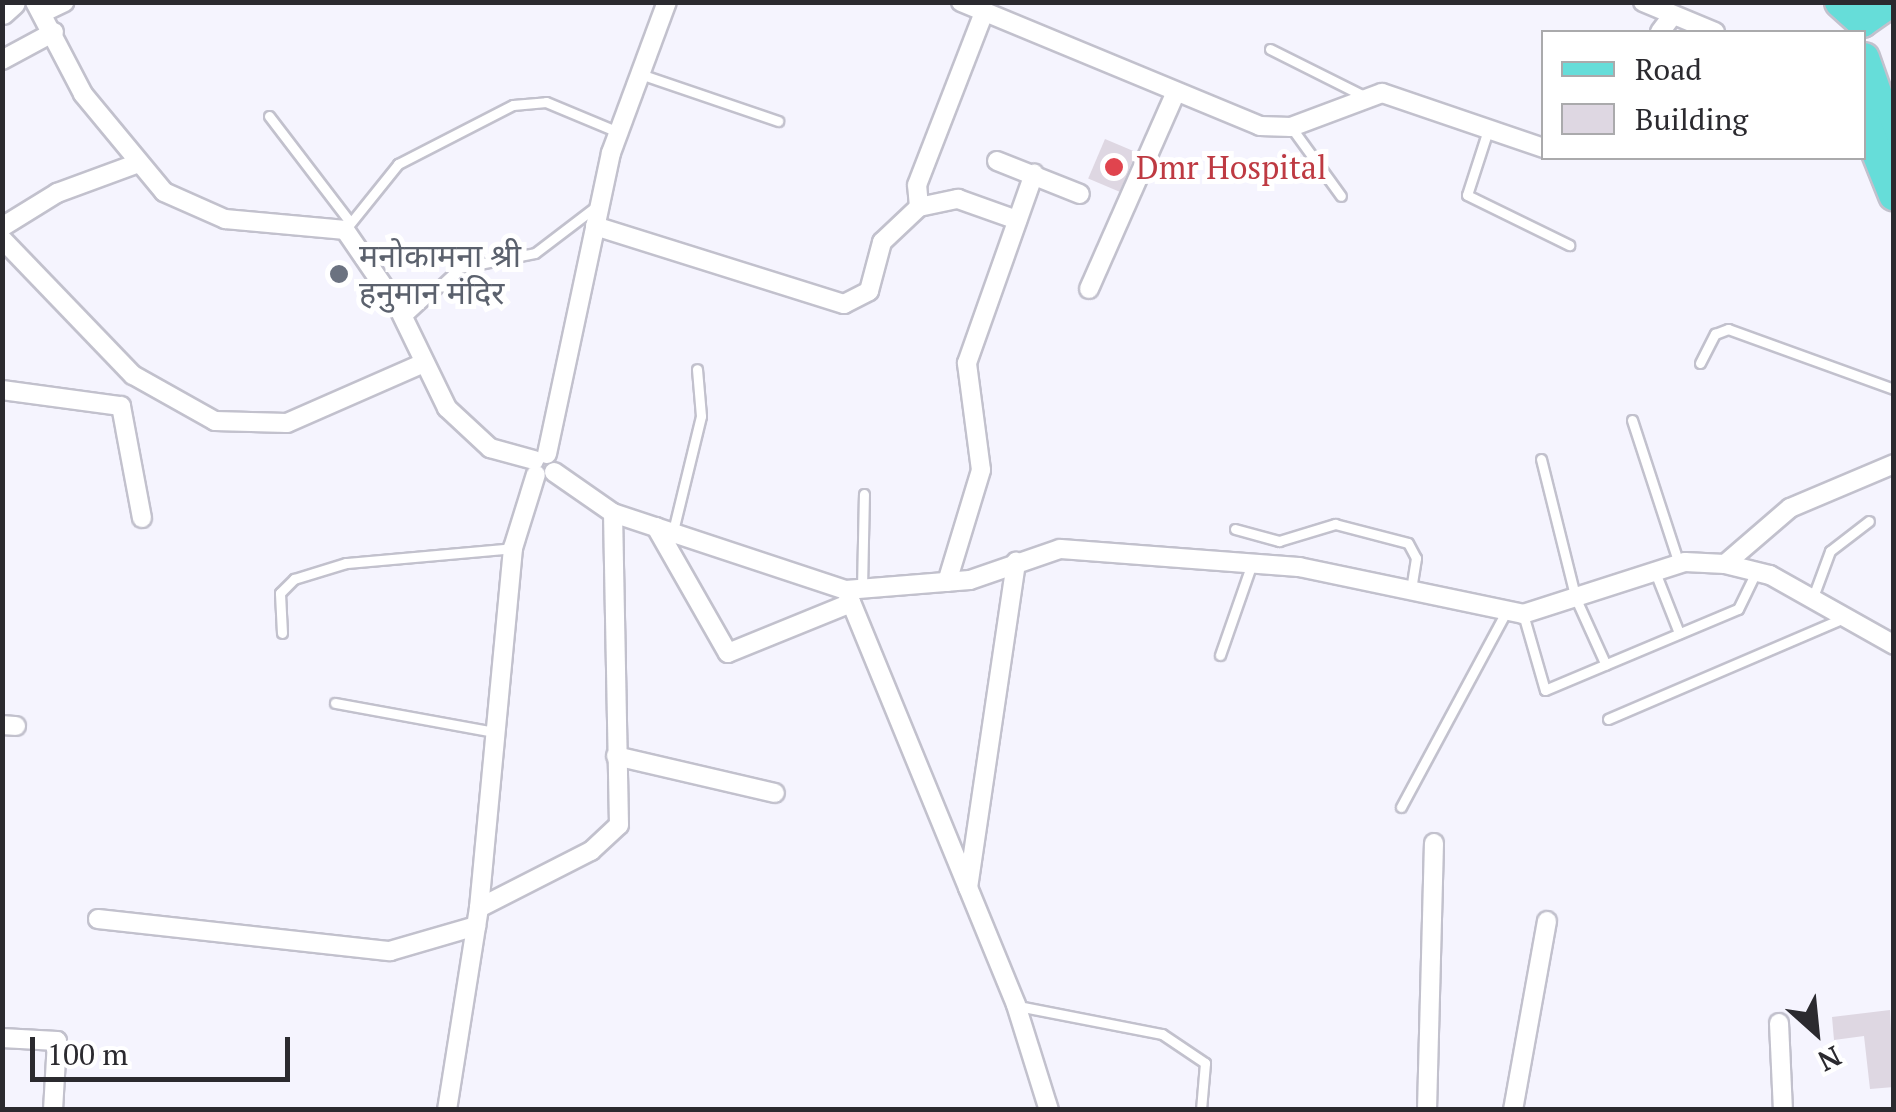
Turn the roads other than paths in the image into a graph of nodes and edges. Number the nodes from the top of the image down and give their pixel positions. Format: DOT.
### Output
graph roads {
  1 [pos="12,2"];
  2 [pos="65,2"];
  3 [pos="667,2"];
  4 [pos="961,2"];
  5 [pos="1642,2"];
  6 [pos="1892,3"];
  7 [pos="39,8"];
  8 [pos="2,11"];
  9 [pos="984,12"];
  10 [pos="1672,15"];
  11 [pos="1848,19"];
  12 [pos="1661,30"];
  13 [pos="1711,30"];
  14 [pos="54,32"];
  15 [pos="1270,50"];
  16 [pos="2,60"];
  17 [pos="1866,64"];
  18 [pos="640,74"];
  19 [pos="1176,92"];
  20 [pos="1362,95"];
  21 [pos="269,116"];
  22 [pos="778,121"];
  23 [pos="1866,125"];
  24 [pos="1291,127"];
  25 [pos="1488,130"];
  26 [pos="618,132"];
  27 [pos="1894,143"];
  28 [pos="1541,147"];
  29 [pos="997,161"];
  30 [pos="136,164"];
  31 [pos="1034,174"];
  32 [pos="1080,194"];
  33 [pos="1894,194"];
  34 [pos="1341,196"];
  35 [pos="600,203"];
  36 [pos="919,208"];
  37 [pos="1017,220"];
  38 [pos="348,226"];
  39 [pos="596,226"];
  40 [pos="2,227"];
  41 [pos="2,239"];
  42 [pos="1568,245"];
  43 [pos="1089,289"];
  44 [pos="404,319"];
  45 [pos="424,363"];
  46 [pos="1700,363"];
  47 [pos="697,369"];
  48 [pos="1894,389"];
  49 [pos="2,390"];
  50 [pos="1632,420"];
  51 [pos="1540,459"];
  52 [pos="1894,464"];
  53 [pos="543,465"];
  54 [pos="864,494"];
  55 [pos="613,513"];
  56 [pos="142,518"];
  57 [pos="1869,520"];
  58 [pos="1235,529"];
  59 [pos="664,530"];
  60 [pos="513,548"];
  61 [pos="1253,560"];
  62 [pos="1016,562"];
  63 [pos="1679,564"];
  64 [pos="1725,564"];
  65 [pos="1656,572"];
  66 [pos="1756,572"];
  67 [pos="947,582"];
  68 [pos="1410,592"];
  69 [pos="853,594"];
  70 [pos="1576,598"];
  71 [pos="1813,598"];
  72 [pos="1514,614"];
  73 [pos="1844,618"];
  74 [pos="1679,633"];
  75 [pos="282,634"];
  76 [pos="1894,645"];
  77 [pos="1220,655"];
  78 [pos="1606,665"];
  79 [pos="335,703"];
  80 [pos="1608,719"];
  81 [pos="495,732"];
  82 [pos="616,756"];
  83 [pos="776,793"];
  84 [pos="1400,807"];
  85 [pos="1434,843"];
  86 [pos="968,888"];
  87 [pos="478,917"];
  88 [pos="98,919"];
  89 [pos="1547,921"];
  90 [pos="1016,1005"];
  91 [pos="1779,1023"];
  92 [pos="2,1038"];
  93 [pos="53,1110"];
  94 [pos="447,1110"];
  95 [pos="1049,1110"];
  96 [pos="1202,1110"];
  97 [pos="1428,1110"];
  98 [pos="1513,1110"];
  99 [pos="1783,1110"];
  1 -- 8 [label="main road"];
  2 -- 7 [label="street"];
  3 -- 18 [label="street"];
  4 -- 9 [label="street"];
  5 -- 10 [label="street"];
  6 -- 11 [label="main road"];
  7 -- 14 [label="street"];
  9 -- 19 [label="street"];
  9 -- 36 [label="street"];
  10 -- 12 [label="street"];
  10 -- 13 [label="street"];
  14 -- 16 [label="street"];
  14 -- 30 [label="street"];
  15 -- 20 [label="lane"];
  17 -- 27 [label="main road"];
  18 -- 22 [label="lane"];
  18 -- 26 [label="street"];
  19 -- 24 [label="street"];
  19 -- 43 [label="street"];
  20 -- 24 [label="street"];
  20 -- 25 [label="street"];
  21 -- 38 [label="lane"];
  23 -- 33 [label="main road"];
  24 -- 34 [label="lane"];
  25 -- 28 [label="street"];
  25 -- 42 [label="lane"];
  26 -- 35 [label="street"];
  26 -- 38 [label="lane"];
  29 -- 31 [label="street"];
  30 -- 38 [label="street"];
  30 -- 40 [label="street"];
  31 -- 32 [label="street"];
  31 -- 37 [label="street"];
  35 -- 39 [label="street"];
  35 -- 44 [label="lane"];
  36 -- 37 [label="street"];
  36 -- 39 [label="street"];
  37 -- 67 [label="street"];
  38 -- 44 [label="street"];
  39 -- 53 [label="street"];
  41 -- 45 [label="street"];
  44 -- 45 [label="street"];
  45 -- 53 [label="street"];
  46 -- 48 [label="lane"];
  47 -- 59 [label="lane"];
  49 -- 56 [label="street"];
  50 -- 63 [label="lane"];
  51 -- 70 [label="lane"];
  52 -- 64 [label="street"];
  53 -- 55 [label="street"];
  53 -- 60 [label="street"];
  54 -- 69 [label="lane"];
  55 -- 59 [label="street"];
  55 -- 82 [label="street"];
  57 -- 71 [label="lane"];
  58 -- 68 [label="lane"];
  59 -- 69 [label="street"];
  59 -- 69 [label="street"];
  60 -- 75 [label="lane"];
  60 -- 81 [label="street"];
  61 -- 62 [label="street"];
  61 -- 68 [label="street"];
  61 -- 77 [label="lane"];
  62 -- 67 [label="street"];
  62 -- 86 [label="street"];
  63 -- 64 [label="street"];
  63 -- 65 [label="street"];
  64 -- 66 [label="street"];
  65 -- 70 [label="street"];
  65 -- 74 [label="lane"];
  66 -- 71 [label="street"];
  66 -- 74 [label="lane"];
  67 -- 69 [label="street"];
  68 -- 72 [label="street"];
  69 -- 86 [label="street"];
  70 -- 72 [label="street"];
  70 -- 78 [label="lane"];
  71 -- 73 [label="street"];
  72 -- 78 [label="lane"];
  72 -- 84 [label="lane"];
  73 -- 76 [label="street"];
  73 -- 80 [label="lane"];
  74 -- 78 [label="lane"];
  79 -- 81 [label="lane"];
  81 -- 87 [label="street"];
  82 -- 83 [label="street"];
  82 -- 87 [label="street"];
  85 -- 97 [label="street"];
  86 -- 90 [label="street"];
  87 -- 88 [label="street"];
  87 -- 94 [label="street"];
  89 -- 98 [label="street"];
  90 -- 95 [label="street"];
  90 -- 96 [label="lane"];
  91 -- 99 [label="street"];
  92 -- 93 [label="street"];
}
